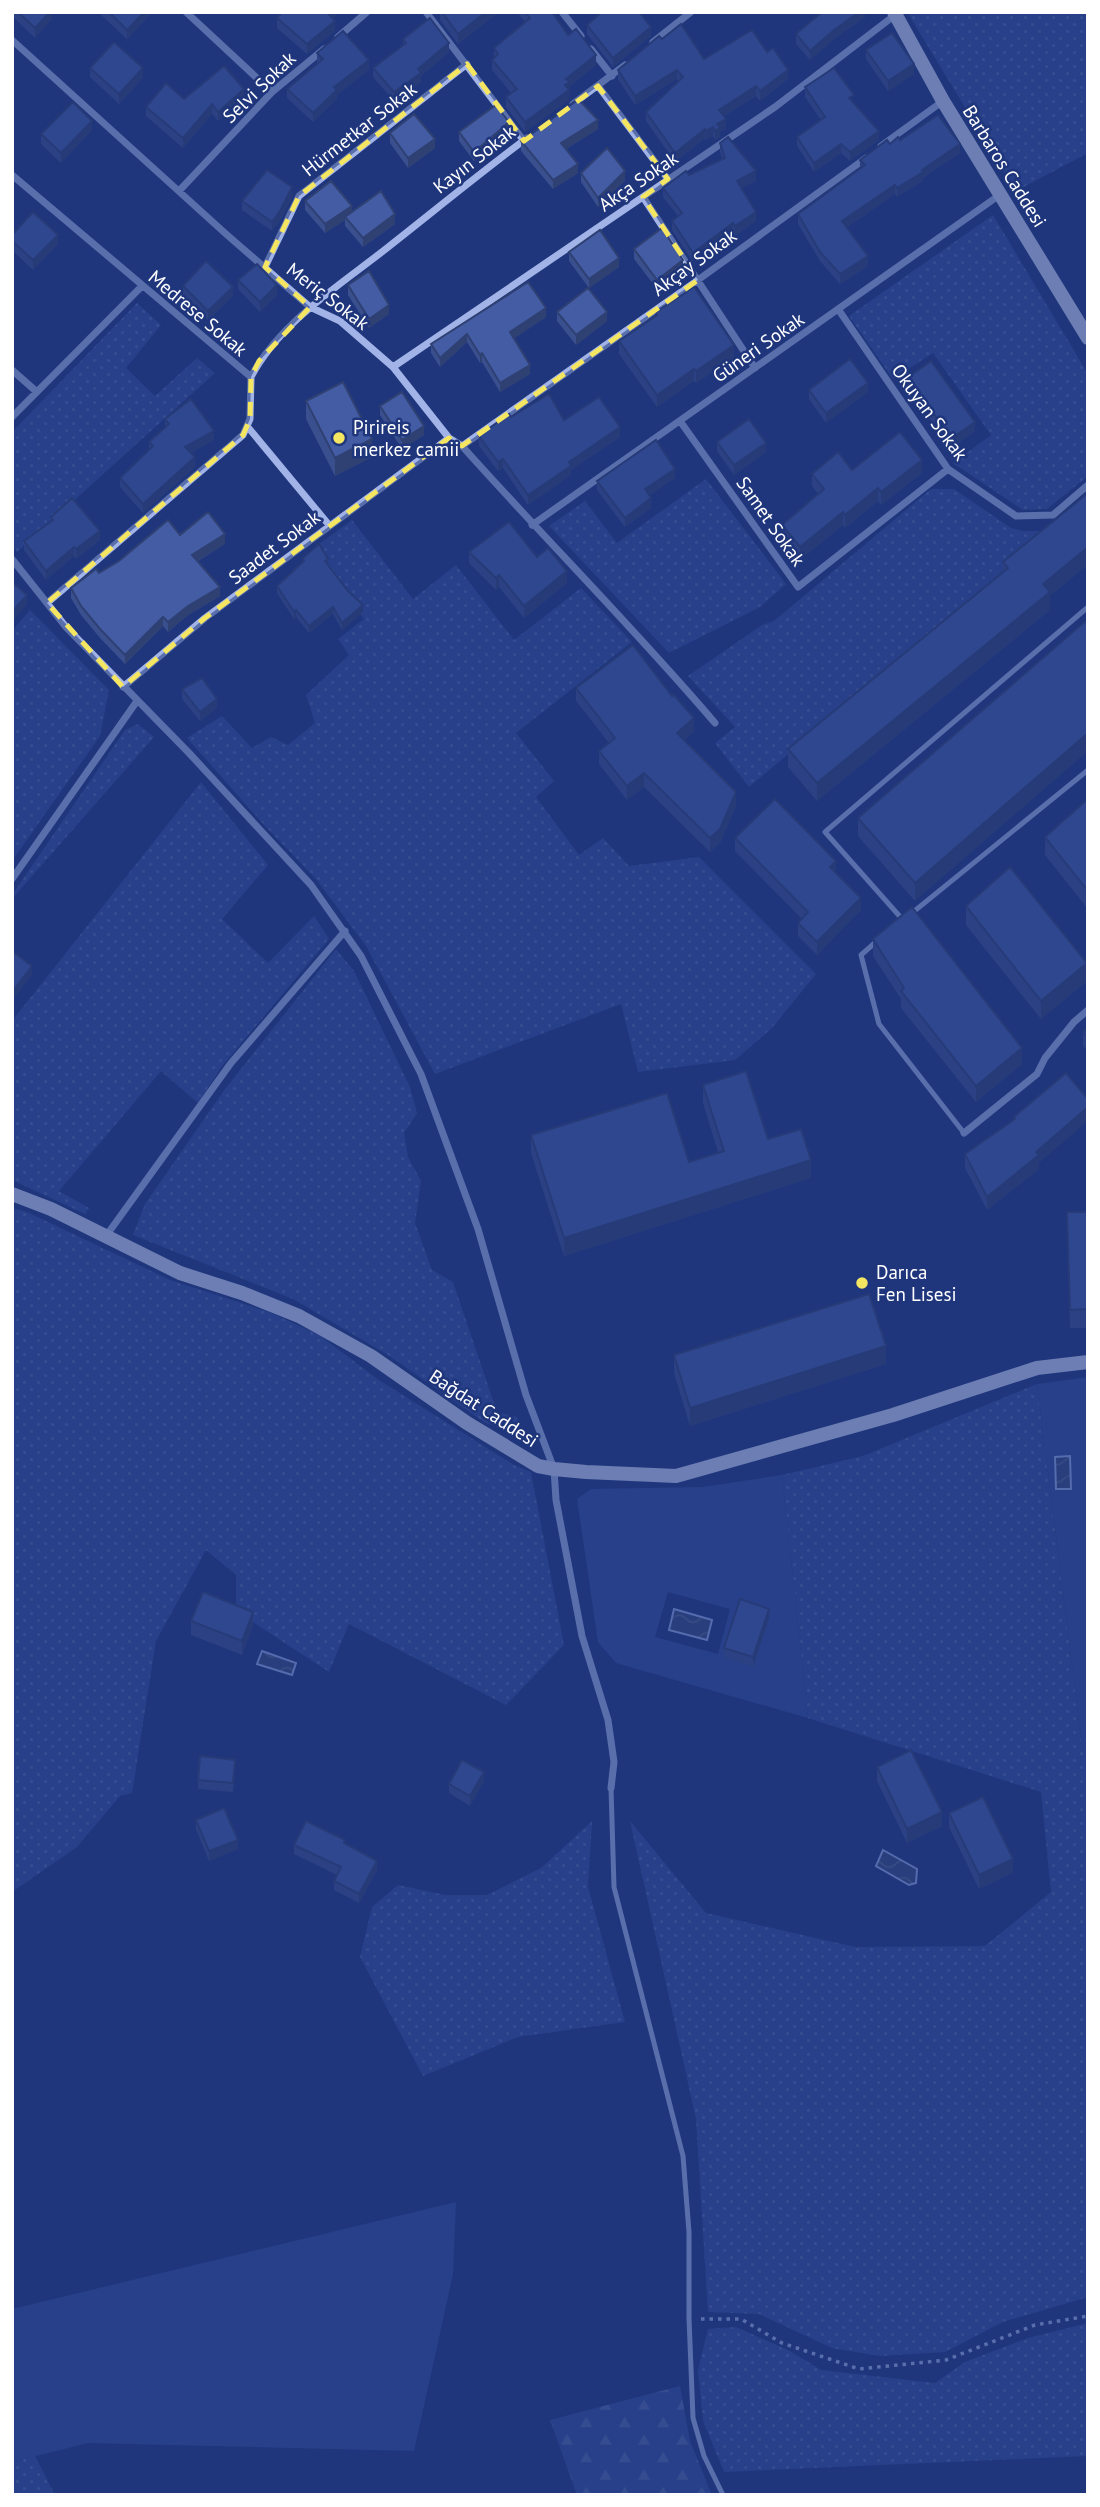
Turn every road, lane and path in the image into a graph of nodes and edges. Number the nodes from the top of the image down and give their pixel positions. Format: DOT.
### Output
graph roads {
  1 [pos="186,12"];
  2 [pos="367,12"];
  3 [pos="426,12"];
  4 [pos="562,12"];
  5 [pos="691,12"];
  6 [pos="895,13"];
  7 [pos="12,40"];
  8 [pos="641,52"];
  9 [pos="631,60"];
  10 [pos="467,64"];
  11 [pos="612,76"];
  12 [pos="598,86"];
  13 [pos="272,92"];
  14 [pos="943,102"];
  15 [pos="566,109"];
  16 [pos="534,133"];
  17 [pos="524,141"];
  18 [pos="12,175"];
  19 [pos="668,180"];
  20 [pos="179,191"];
  21 [pos="1001,194"];
  22 [pos="643,197"];
  23 [pos="265,267"];
  24 [pos="698,280"];
  25 [pos="142,286"];
  26 [pos="310,307"];
  27 [pos="838,309"];
  28 [pos="1088,338"];
  29 [pos="393,367"];
  30 [pos="755,368"];
  31 [pos="12,369"];
  32 [pos="251,377"];
  33 [pos="37,392"];
  34 [pos="12,418"];
  35 [pos="680,421"];
  36 [pos="247,426"];
  37 [pos="449,438"];
  38 [pos="462,446"];
  39 [pos="948,469"];
  40 [pos="1088,485"];
  41 [pos="329,525"];
  42 [pos="532,525"];
  43 [pos="12,559"];
  44 [pos="47,603"];
  45 [pos="1088,607"];
  46 [pos="122,687"];
  47 [pos="137,701"];
  48 [pos="715,723"];
  49 [pos="1088,770"];
  50 [pos="12,879"];
  51 [pos="903,920"];
  52 [pos="893,929"];
  53 [pos="345,931"];
  54 [pos="882,937"];
  55 [pos="1088,1010"];
  56 [pos="964,1133"];
  57 [pos="12,1194"];
  58 [pos="106,1236"];
  59 [pos="1088,1362"];
  60 [pos="554,1469"];
  61 [pos="611,1788"];
  62 [pos="1088,2316"];
  63 [pos="689,2318"];
  64 [pos="723,2495"];
  1 -- 13 [label="street"];
  2 -- 13 [label="street, Selvi Sokak"];
  3 -- 10 [label="street"];
  4 -- 11 [label="street"];
  5 -- 8 [label="street"];
  6 -- 14 [label="street, Barbaros Caddesi"];
  6 -- 19 [label="street, Akça Sokak"];
  7 -- 20 [label="street, Meriç Sokak"];
  9 -- 11 [label="street"];
  10 -- 17 [label="street"];
  10 -- 23 [label="street, Hürmetkar Sokak"];
  11 -- 12 [label="street"];
  12 -- 15 [label="street"];
  12 -- 19 [label="street"];
  13 -- 20 [label="street, Selvi Sokak"];
  14 -- 21 [label="street, Barbaros Caddesi"];
  14 -- 24 [label="street, Akçay Sokak"];
  16 -- 17 [label="street, Kayın Sokak"];
  17 -- 26 [label="street, Kayın Sokak"];
  18 -- 25 [label="street, Medrese Sokak"];
  19 -- 22 [label="street, Akça Sokak"];
  20 -- 23 [label="street, Meriç Sokak"];
  21 -- 27 [label="street, Güneri Sokak"];
  21 -- 28 [label="street, Barbaros Caddesi"];
  22 -- 24 [label="street"];
  22 -- 29 [label="street, Akça Sokak"];
  23 -- 26 [label="street, Meriç Sokak"];
  24 -- 30 [label="street"];
  24 -- 38 [label="street, Akçay Sokak"];
  25 -- 32 [label="street, Medrese Sokak"];
  25 -- 33 [label="street"];
  26 -- 29 [label="street, Meriç Sokak"];
  26 -- 32 [label="street, Kayın Sokak"];
  27 -- 30 [label="street, Güneri Sokak"];
  27 -- 39 [label="street, Okuyan Sokak"];
  29 -- 37 [label="street, Meriç Sokak"];
  30 -- 35 [label="street, Güneri Sokak"];
  31 -- 33 [label="street"];
  32 -- 36 [label="street, Medrese Sokak"];
  33 -- 34 [label="street"];
  35 -- 39 [label="street, Samet Sokak"];
  35 -- 42 [label="street, Güneri Sokak"];
  36 -- 41 [label="street"];
  36 -- 44 [label="street"];
  37 -- 38 [label="street, Meriç Sokak"];
  37 -- 41 [label="street, Saadet Sokak"];
  38 -- 42 [label="street, Meriç Sokak"];
  39 -- 40 [label="street, Okuyan Sokak"];
  41 -- 46 [label="street, Saadet Sokak"];
  42 -- 48 [label="street, Meriç Sokak"];
  43 -- 44 [label="street"];
  44 -- 46 [label="street"];
  45 -- 51 [label="lane"];
  46 -- 47 [label="street"];
  47 -- 50 [label="street"];
  47 -- 53 [label="street"];
  49 -- 51 [label="lane"];
  51 -- 52 [label="lane"];
  53 -- 58 [label="street"];
  53 -- 60 [label="street"];
  54 -- 56 [label="lane"];
  55 -- 56 [label="street"];
  57 -- 58 [label="street, Bağdat Caddesi"];
  58 -- 60 [label="street, Bağdat Caddesi"];
  59 -- 60 [label="street, Bağdat Caddesi"];
  60 -- 61 [label="street"];
  61 -- 63 [label="lane"];
  62 -- 63 [label="path"];
  63 -- 64 [label="lane"];
}
